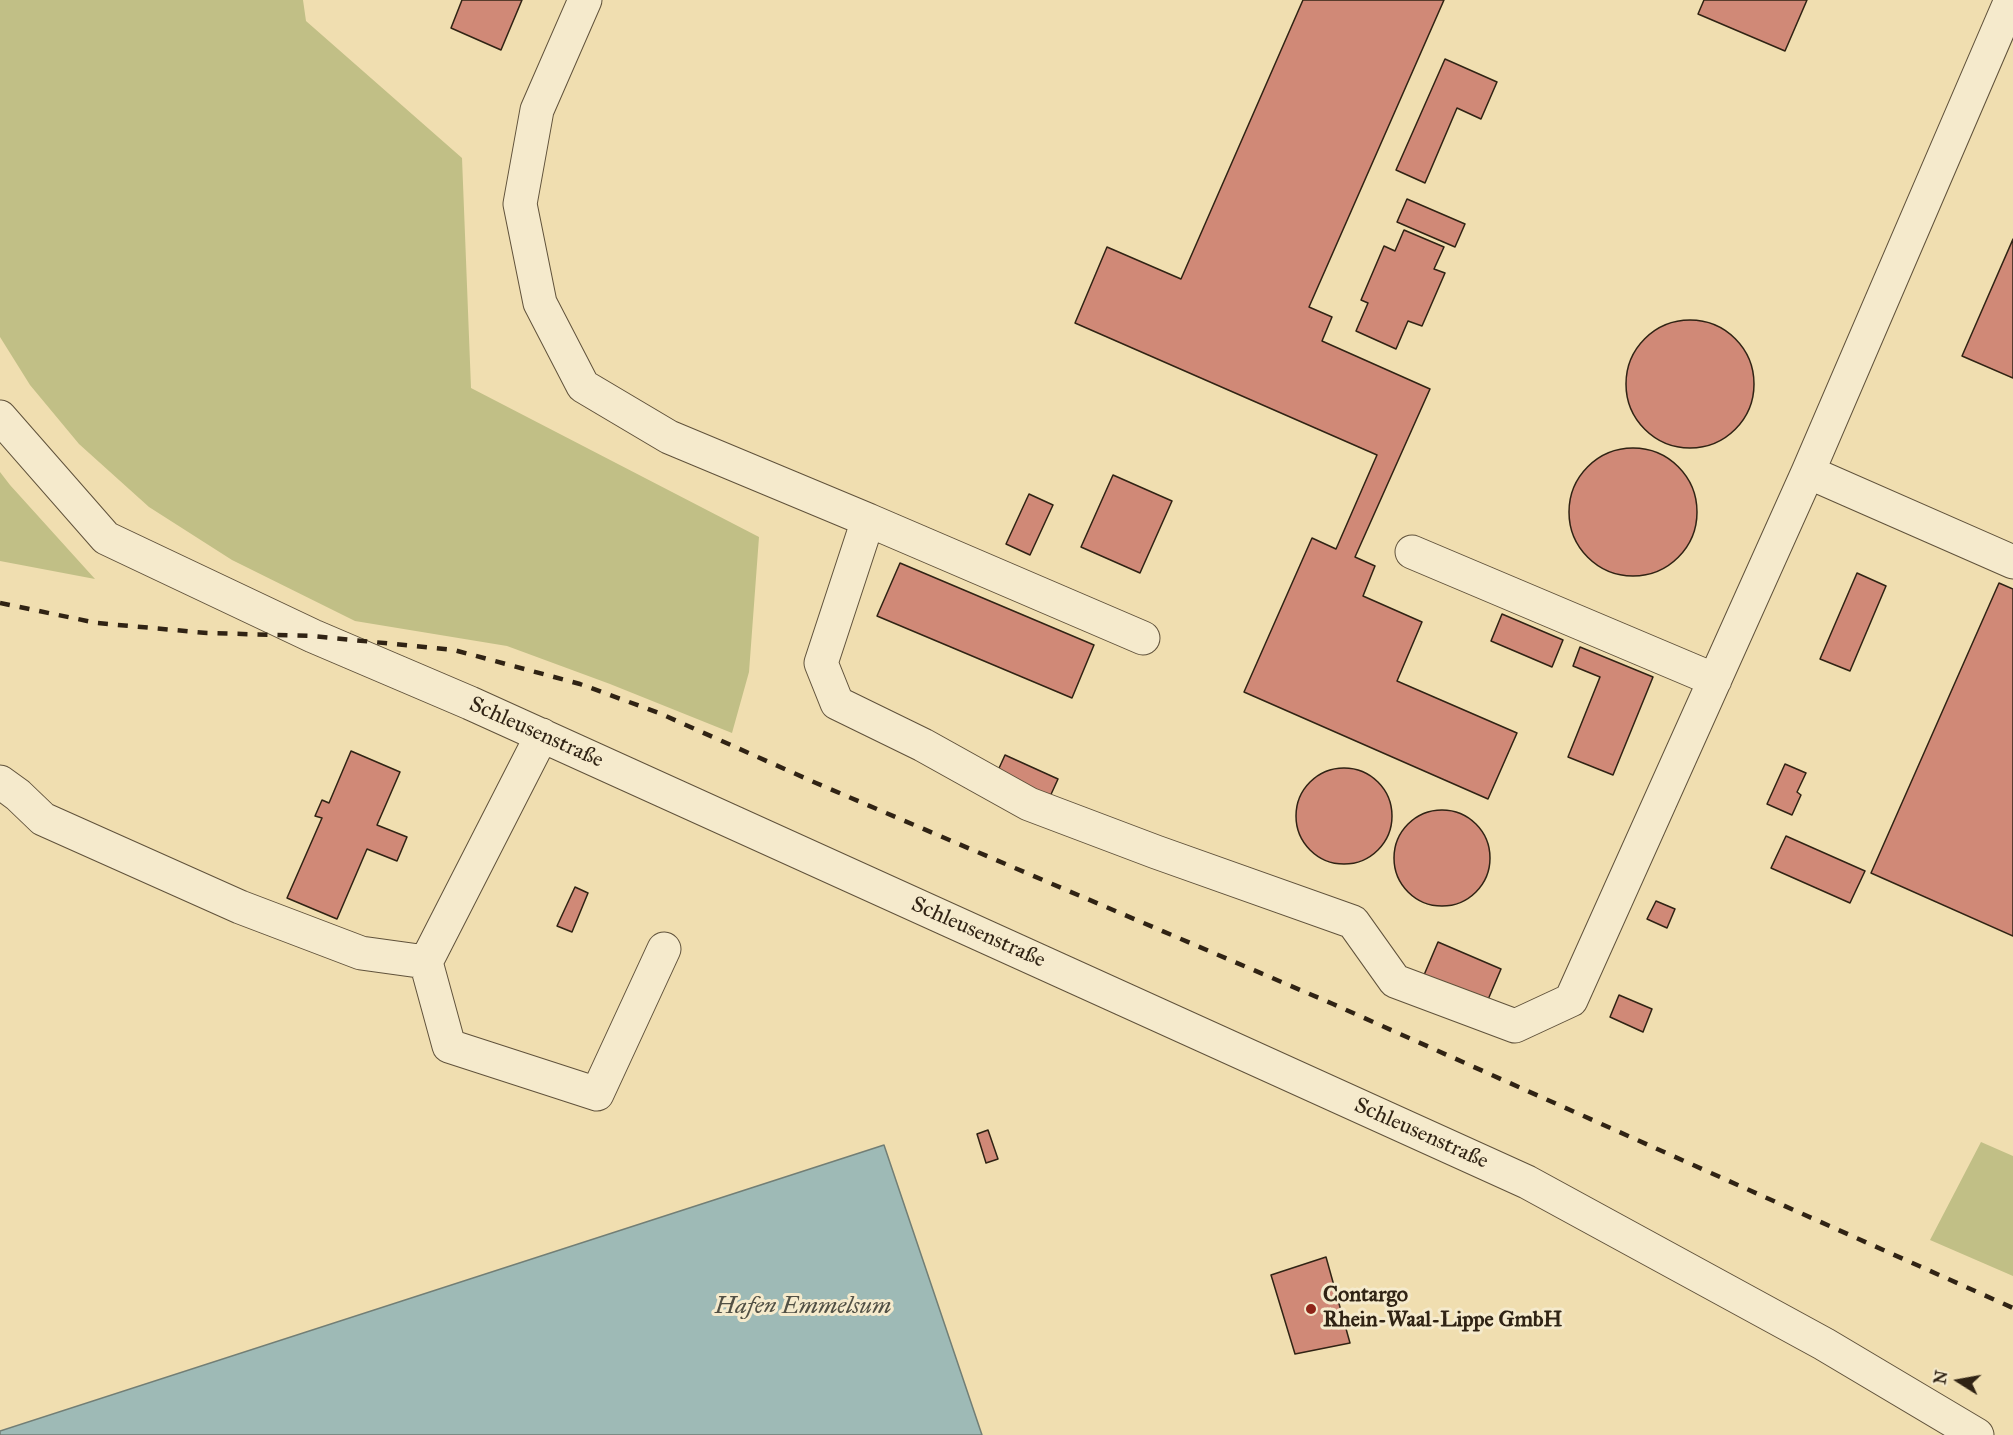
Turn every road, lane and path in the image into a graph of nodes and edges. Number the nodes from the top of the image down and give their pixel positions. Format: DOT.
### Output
graph roads {
  1 [pos="585,0"];
  2 [pos="2011,0"];
  3 [pos="0,417"];
  4 [pos="1808,472"];
  5 [pos="868,520"];
  6 [pos="1412,552"];
  7 [pos="2013,562"];
  8 [pos="1143,638"];
  9 [pos="1715,680"];
  10 [pos="542,735"];
  11 [pos="0,782"];
  12 [pos="664,949"];
  13 [pos="426,962"];
  14 [pos="1977,1435"];
  1 -- 5 [label="street"];
  2 -- 4 [label="street"];
  3 -- 10 [label="street, Schleusenstraße"];
  4 -- 7 [label="street"];
  4 -- 9 [label="street"];
  5 -- 8 [label="street"];
  5 -- 9 [label="street"];
  6 -- 9 [label="street"];
  10 -- 13 [label="street"];
  10 -- 14 [label="street, Schleusenstraße"];
  11 -- 13 [label="street"];
  12 -- 13 [label="street"];
}
